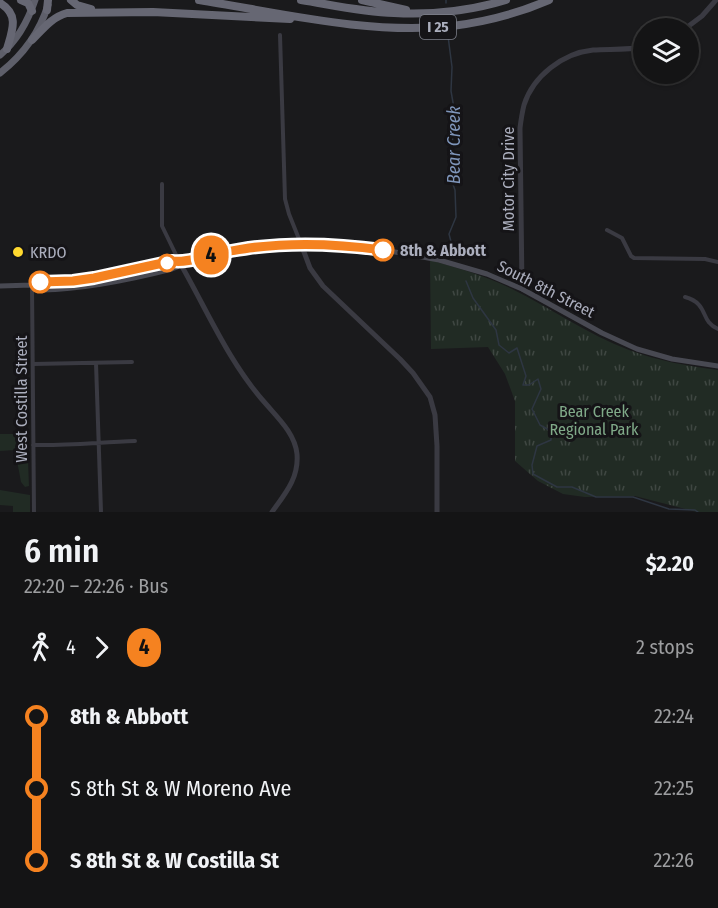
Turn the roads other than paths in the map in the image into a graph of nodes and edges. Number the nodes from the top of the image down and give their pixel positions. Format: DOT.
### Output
graph roads {
  1 [pos="21,0"];
  2 [pos="35,0"];
  3 [pos="49,0"];
  4 [pos="70,0"];
  5 [pos="199,0"];
  6 [pos="301,0"];
  7 [pos="362,0"];
  8 [pos="506,0"];
  9 [pos="549,0"];
  10 [pos="716,0"];
  11 [pos="2,2"];
  12 [pos="47,10"];
  13 [pos="32,11"];
  14 [pos="104,12"];
  15 [pos="422,13"];
  16 [pos="699,18"];
  17 [pos="324,21"];
  18 [pos="280,35"];
  19 [pos="32,40"];
  20 [pos="633,48"];
  21 [pos="7,49"];
  22 [pos="0,56"];
  23 [pos="0,73"];
  24 [pos="162,184"];
  25 [pos="607,230"];
  26 [pos="301,244"];
  27 [pos="718,262"];
  28 [pos="180,263"];
  29 [pos="32,285"];
  30 [pos="0,286"];
  31 [pos="522,289"];
  32 [pos="685,297"];
  33 [pos="718,329"];
  34 [pos="132,362"];
  35 [pos="96,363"];
  36 [pos="33,364"];
  37 [pos="718,366"];
  38 [pos="135,441"];
  39 [pos="98,442"];
  40 [pos="33,445"];
  41 [pos="34,512"];
  42 [pos="101,512"];
  43 [pos="272,512"];
  44 [pos="436,512"];
  1 -- 13 [label="highway"];
  2 -- 13 [label="highway"];
  3 -- 12 [label="highway"];
  4 -- 14 [label="highway"];
  5 -- 17 [label="highway, I 25"];
  6 -- 15 [label="highway, I 25"];
  7 -- 15 [label="highway"];
  8 -- 15 [label="highway, I 25"];
  9 -- 17 [label="highway, I 25"];
  10 -- 16 [label="street"];
  11 -- 21 [label="highway"];
  12 -- 19 [label="highway"];
  13 -- 21 [label="highway"];
  14 -- 17 [label="highway"];
  14 -- 19 [label="highway"];
  18 -- 26 [label="street"];
  19 -- 23 [label="highway"];
  20 -- 31 [label="street, Motor City Drive"];
  21 -- 22 [label="highway"];
  24 -- 28 [label="street"];
  25 -- 27 [label="street"];
  26 -- 28 [label="main road, South 8th Street"];
  26 -- 31 [label="main road, South 8th Street"];
  26 -- 44 [label="street"];
  28 -- 29 [label="main road, South 8th Street"];
  28 -- 43 [label="street"];
  29 -- 30 [label="main road, South 8th Street"];
  29 -- 36 [label="street, West Costilla Street"];
  31 -- 37 [label="main road, South 8th Street"];
  32 -- 33 [label="street"];
  34 -- 35 [label="street"];
  35 -- 36 [label="street"];
  35 -- 39 [label="street"];
  36 -- 40 [label="street, West Costilla Street"];
  38 -- 39 [label="street"];
  39 -- 40 [label="street"];
  39 -- 42 [label="street"];
  40 -- 41 [label="street, West Costilla Street"];
}
